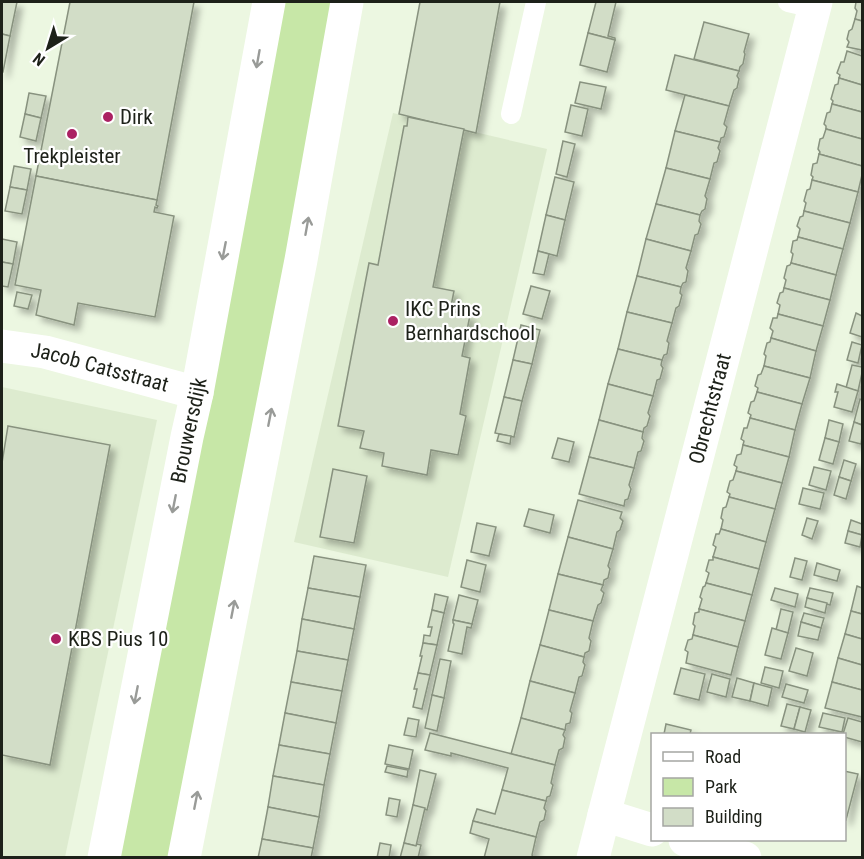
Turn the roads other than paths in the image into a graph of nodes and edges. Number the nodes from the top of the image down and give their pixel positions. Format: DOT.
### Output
graph roads {
  1 [pos="268,2"];
  2 [pos="347,2"];
  3 [pos="536,2"];
  4 [pos="806,4"];
  5 [pos="511,114"];
  6 [pos="2,345"];
  7 [pos="197,393"];
  8 [pos="604,815"];
  9 [pos="651,830"];
  10 [pos="688,841"];
  11 [pos="104,858"];
  12 [pos="184,858"];
  13 [pos="593,858"];
  14 [pos="745,858"];
  1 -- 7 [label="street, Brouwersdijk, one-way"];
  12 -- 2 [label="street, one-way"];
  3 -- 5 [label="lane"];
  4 -- 8 [label="street, Obrechtstraat"];
  6 -- 7 [label="street, Jacob Catsstraat"];
  7 -- 11 [label="street, Brouwersdijk, one-way"];
  8 -- 9 [label="street"];
  8 -- 13 [label="street, Obrechtstraat"];
  10 -- 14 [label="street"];
}
